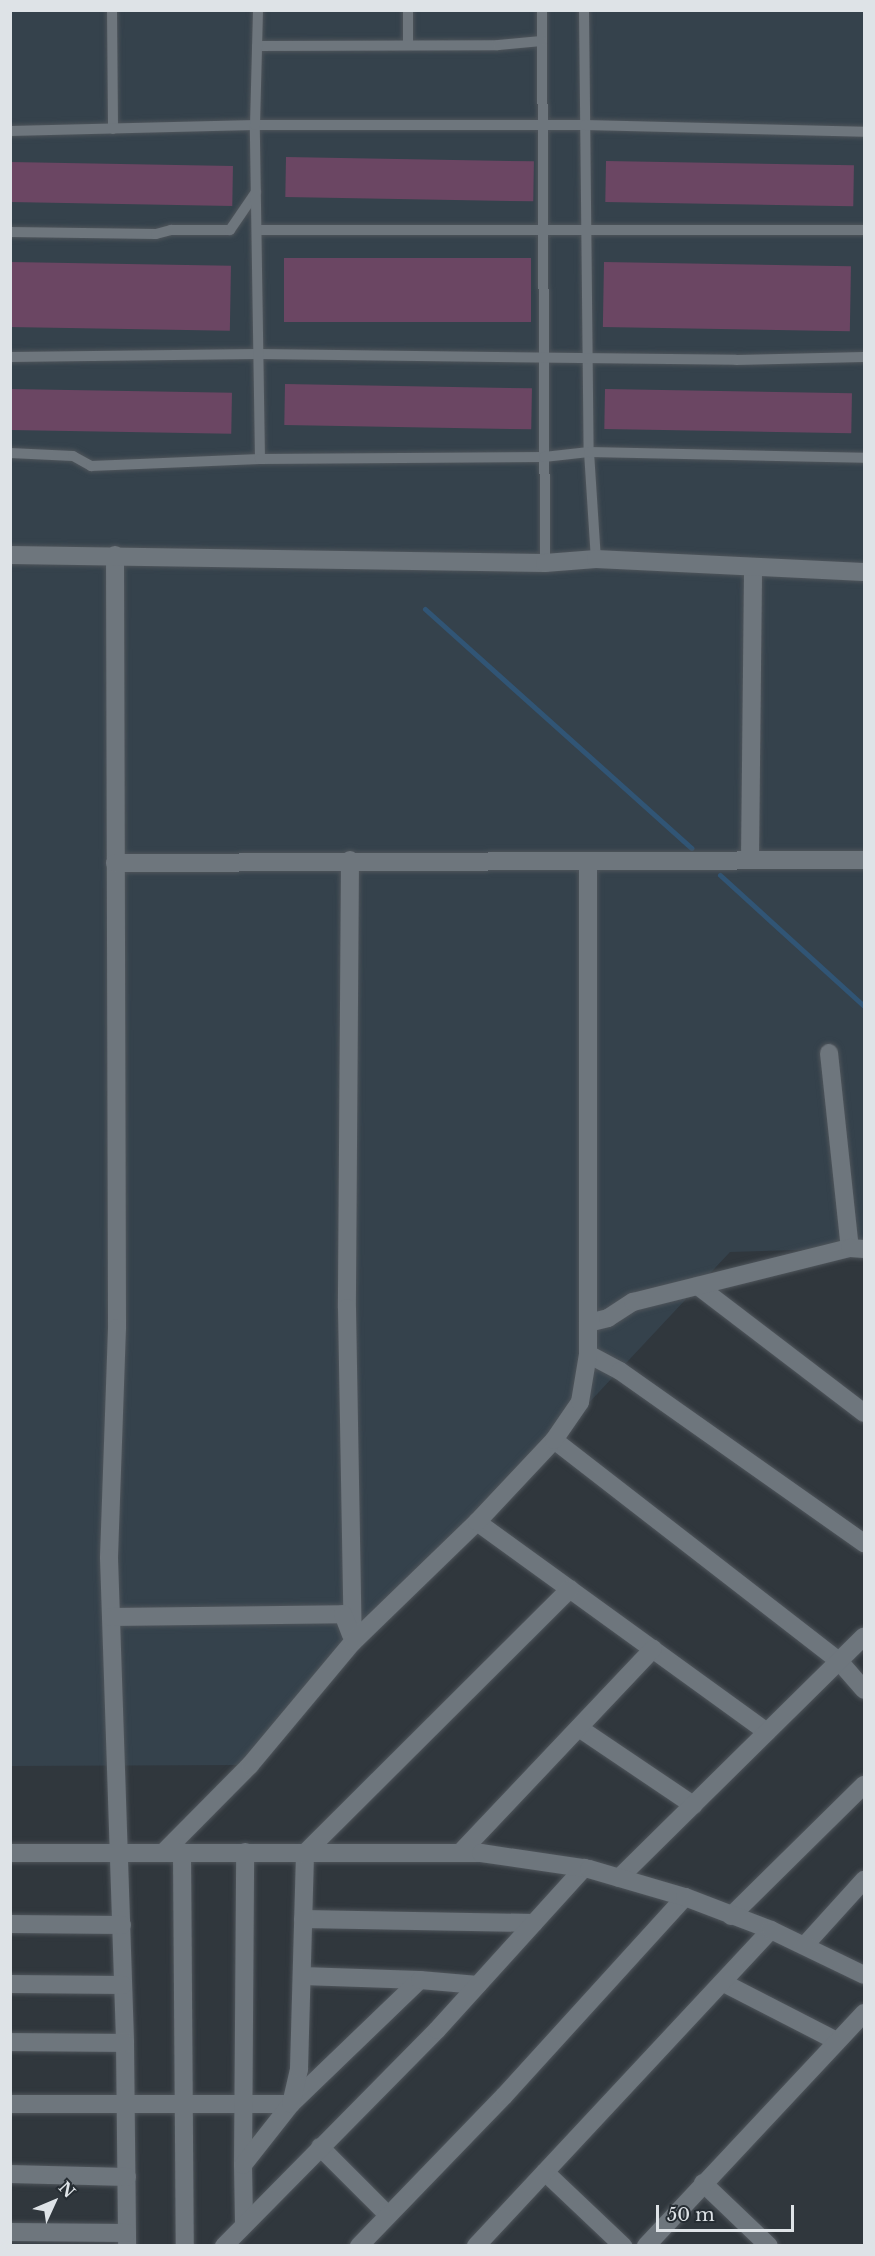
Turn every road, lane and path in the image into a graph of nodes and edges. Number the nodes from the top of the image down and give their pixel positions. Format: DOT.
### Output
graph roads {
  1 [pos="111,10"];
  2 [pos="258,10"];
  3 [pos="408,10"];
  4 [pos="542,10"];
  5 [pos="584,10"];
  6 [pos="542,41"];
  7 [pos="408,44"];
  8 [pos="257,46"];
  9 [pos="255,125"];
  10 [pos="585,125"];
  11 [pos="543,126"];
  12 [pos="113,129"];
  13 [pos="10,131"];
  14 [pos="864,132"];
  15 [pos="256,192"];
  16 [pos="257,230"];
  17 [pos="587,230"];
  18 [pos="864,230"];
  19 [pos="10,232"];
  20 [pos="544,232"];
  21 [pos="258,354"];
  22 [pos="544,356"];
  23 [pos="10,357"];
  24 [pos="864,357"];
  25 [pos="589,359"];
  26 [pos="589,452"];
  27 [pos="10,453"];
  28 [pos="544,458"];
  29 [pos="864,458"];
  30 [pos="260,459"];
  31 [pos="10,555"];
  32 [pos="115,555"];
  33 [pos="596,559"];
  34 [pos="545,563"];
  35 [pos="753,569"];
  36 [pos="864,572"];
  37 [pos="351,860"];
  38 [pos="750,860"];
  39 [pos="864,860"];
  40 [pos="588,861"];
  41 [pos="115,863"];
  42 [pos="829,1053"];
  43 [pos="857,1249"];
  44 [pos="698,1286"];
  45 [pos="588,1323"];
  46 [pos="588,1354"];
  47 [pos="856,1399"];
  48 [pos="864,1413"];
  49 [pos="554,1440"];
  50 [pos="477,1522"];
  51 [pos="864,1543"];
  52 [pos="570,1589"];
  53 [pos="111,1617"];
  54 [pos="864,1636"];
  55 [pos="353,1642"];
  56 [pos="653,1650"];
  57 [pos="839,1661"];
  58 [pos="864,1690"];
  59 [pos="579,1728"];
  60 [pos="767,1732"];
  61 [pos="864,1785"];
  62 [pos="693,1804"];
  63 [pos="120,1852"];
  64 [pos="173,1852"];
  65 [pos="245,1852"];
  66 [pos="10,1853"];
  67 [pos="305,1853"];
  68 [pos="460,1853"];
  69 [pos="584,1868"];
  70 [pos="619,1878"];
  71 [pos="864,1880"];
  72 [pos="685,1897"];
  73 [pos="731,1916"];
  74 [pos="303,1919"];
  75 [pos="534,1923"];
  76 [pos="10,1924"];
  77 [pos="122,1925"];
  78 [pos="771,1930"];
  79 [pos="805,1945"];
  80 [pos="864,1975"];
  81 [pos="302,1976"];
  82 [pos="420,1980"];
  83 [pos="723,1983"];
  84 [pos="10,1984"];
  85 [pos="123,1985"];
  86 [pos="478,1985"];
  87 [pos="864,2013"];
  88 [pos="837,2041"];
  89 [pos="10,2042"];
  90 [pos="125,2043"];
  91 [pos="186,2103"];
  92 [pos="10,2104"];
  93 [pos="126,2104"];
  94 [pos="243,2104"];
  95 [pos="291,2104"];
  96 [pos="320,2147"];
  97 [pos="243,2165"];
  98 [pos="545,2172"];
  99 [pos="10,2174"];
  100 [pos="127,2177"];
  101 [pos="703,2183"];
  102 [pos="388,2215"];
  103 [pos="244,2222"];
  104 [pos="10,2232"];
  105 [pos="127,2239"];
  106 [pos="185,2246"];
  107 [pos="224,2246"];
  108 [pos="359,2246"];
  109 [pos="476,2246"];
  110 [pos="623,2246"];
  111 [pos="646,2246"];
  112 [pos="769,2246"];
  1 -- 12 [label="lane"];
  2 -- 8 [label="lane"];
  3 -- 7 [label="lane"];
  4 -- 6 [label="lane"];
  5 -- 10 [label="lane"];
  6 -- 7 [label="lane"];
  6 -- 11 [label="lane"];
  7 -- 8 [label="lane"];
  8 -- 9 [label="lane"];
  9 -- 11 [label="lane"];
  9 -- 12 [label="lane"];
  9 -- 15 [label="lane"];
  10 -- 11 [label="lane"];
  10 -- 14 [label="lane"];
  10 -- 17 [label="lane"];
  11 -- 20 [label="lane"];
  12 -- 13 [label="lane"];
  15 -- 16 [label="lane"];
  15 -- 19 [label="lane"];
  16 -- 20 [label="lane"];
  16 -- 21 [label="lane"];
  17 -- 18 [label="lane"];
  17 -- 20 [label="lane"];
  17 -- 25 [label="lane"];
  20 -- 22 [label="lane"];
  21 -- 22 [label="lane"];
  21 -- 23 [label="lane"];
  21 -- 30 [label="lane"];
  22 -- 25 [label="lane"];
  22 -- 28 [label="lane"];
  24 -- 25 [label="lane"];
  25 -- 26 [label="lane"];
  26 -- 28 [label="lane"];
  26 -- 29 [label="lane"];
  26 -- 33 [label="lane"];
  27 -- 30 [label="lane"];
  28 -- 30 [label="lane"];
  28 -- 34 [label="lane"];
  31 -- 32 [label="street"];
  32 -- 34 [label="street"];
  32 -- 41 [label="street"];
  33 -- 34 [label="street"];
  33 -- 35 [label="street"];
  35 -- 36 [label="street"];
  35 -- 38 [label="street"];
  37 -- 40 [label="street"];
  37 -- 41 [label="street"];
  37 -- 55 [label="street"];
  38 -- 39 [label="street"];
  38 -- 40 [label="street"];
  40 -- 45 [label="street"];
  41 -- 53 [label="street"];
  42 -- 43 [label="street"];
  43 -- 44 [label="street"];
  44 -- 45 [label="street"];
  44 -- 47 [label="street"];
  45 -- 46 [label="street"];
  46 -- 49 [label="street"];
  46 -- 51 [label="street"];
  47 -- 48 [label="street"];
  49 -- 50 [label="street"];
  49 -- 57 [label="street"];
  50 -- 52 [label="street"];
  50 -- 55 [label="street"];
  52 -- 56 [label="street"];
  52 -- 67 [label="street"];
  53 -- 55 [label="street"];
  53 -- 63 [label="street"];
  54 -- 57 [label="street"];
  55 -- 64 [label="street"];
  56 -- 59 [label="street"];
  56 -- 60 [label="street"];
  57 -- 58 [label="street"];
  57 -- 60 [label="street"];
  59 -- 62 [label="street"];
  59 -- 68 [label="street"];
  60 -- 62 [label="street"];
  61 -- 73 [label="street"];
  62 -- 70 [label="street"];
  63 -- 64 [label="street"];
  63 -- 66 [label="street"];
  63 -- 77 [label="street"];
  64 -- 65 [label="street"];
  64 -- 91 [label="street"];
  65 -- 67 [label="street"];
  65 -- 94 [label="street"];
  67 -- 68 [label="street"];
  67 -- 74 [label="street"];
  68 -- 69 [label="street"];
  69 -- 70 [label="street"];
  69 -- 75 [label="street"];
  70 -- 72 [label="street"];
  71 -- 79 [label="street"];
  72 -- 73 [label="street"];
  72 -- 102 [label="street"];
  73 -- 78 [label="street"];
  74 -- 75 [label="street"];
  74 -- 81 [label="street"];
  75 -- 86 [label="street"];
  76 -- 77 [label="street"];
  77 -- 85 [label="street"];
  78 -- 79 [label="street"];
  78 -- 83 [label="street"];
  79 -- 80 [label="street"];
  81 -- 82 [label="street"];
  81 -- 95 [label="street"];
  82 -- 86 [label="street"];
  82 -- 95 [label="street"];
  83 -- 88 [label="street"];
  83 -- 98 [label="street"];
  84 -- 85 [label="street"];
  85 -- 90 [label="street"];
  86 -- 96 [label="street"];
  87 -- 88 [label="street"];
  88 -- 101 [label="street"];
  89 -- 90 [label="street"];
  90 -- 93 [label="street"];
  91 -- 93 [label="street"];
  91 -- 94 [label="street"];
  91 -- 106 [label="street"];
  92 -- 93 [label="street"];
  93 -- 100 [label="street"];
  94 -- 95 [label="street"];
  94 -- 97 [label="street"];
  95 -- 97 [label="street"];
  96 -- 102 [label="street"];
  96 -- 103 [label="street"];
  97 -- 103 [label="street"];
  98 -- 109 [label="street"];
  98 -- 110 [label="street"];
  99 -- 100 [label="street"];
  100 -- 105 [label="street"];
  101 -- 111 [label="street"];
  101 -- 112 [label="street"];
  102 -- 108 [label="street"];
  103 -- 107 [label="street"];
  104 -- 105 [label="street"];
}
